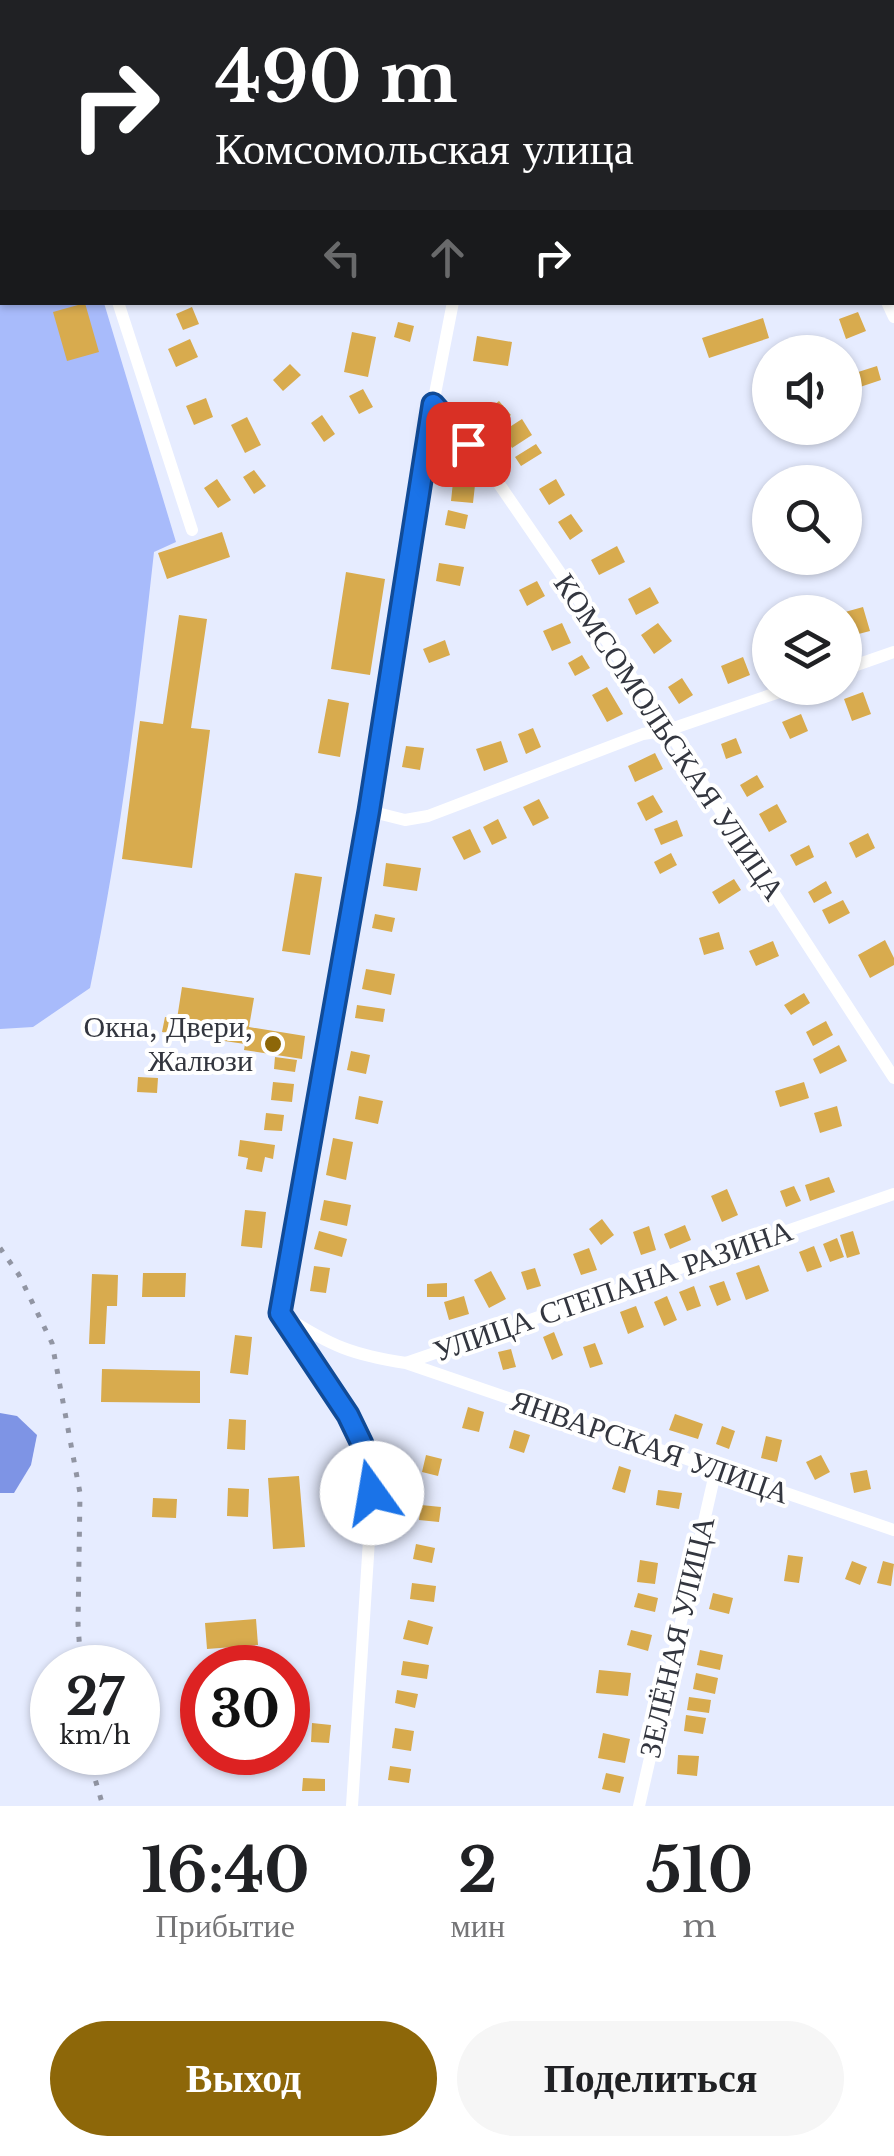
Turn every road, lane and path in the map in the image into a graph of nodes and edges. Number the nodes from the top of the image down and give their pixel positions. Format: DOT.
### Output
graph roads {
  1 [pos="119,305"];
  2 [pos="452,305"];
  3 [pos="433,404"];
  4 [pos="192,530"];
  5 [pos="894,652"];
  6 [pos="862,663"];
  7 [pos="752,701"];
  8 [pos="668,730"];
  9 [pos="369,811"];
  10 [pos="894,1078"];
  11 [pos="894,1194"];
  12 [pos="280,1313"];
  13 [pos="406,1364"];
  14 [pos="716,1469"];
  15 [pos="894,1530"];
  16 [pos="352,1806"];
  17 [pos="639,1806"];
  1 -- 4 [label="street"];
  2 -- 3 [label="street"];
  3 -- 8 [label="street, КОМСОМОЛЬСКАЯ УЛИЦА"];
  3 -- 9 [label="street"];
  5 -- 6 [label="street"];
  7 -- 8 [label="street"];
  8 -- 9 [label="street"];
  8 -- 10 [label="street, КОМСОМОЛЬСКАЯ УЛИЦА"];
  9 -- 12 [label="street"];
  11 -- 13 [label="street, УЛИЦА СТЕПАНА РАЗИНА"];
  12 -- 13 [label="street, УЛИЦА СТЕПАНА РАЗИНА"];
  12 -- 16 [label="street"];
  13 -- 14 [label="street, ЯНВАРСКАЯ УЛИЦА"];
  14 -- 15 [label="street, ЯНВАРСКАЯ УЛИЦА"];
  14 -- 17 [label="street, ЗЕЛЁНАЯ УЛИЦА"];
}
